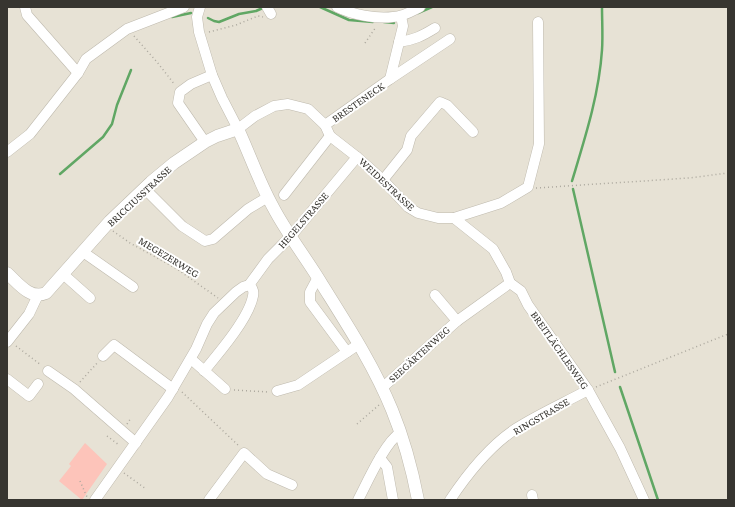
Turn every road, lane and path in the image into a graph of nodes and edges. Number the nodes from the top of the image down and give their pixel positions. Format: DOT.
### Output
graph roads {
  1 [pos="184,7"];
  2 [pos="200,7"];
  3 [pos="337,7"];
  4 [pos="414,8"];
  5 [pos="26,11"];
  6 [pos="269,11"];
  7 [pos="401,16"];
  8 [pos="538,22"];
  9 [pos="377,25"];
  10 [pos="435,28"];
  11 [pos="127,29"];
  12 [pos="199,32"];
  13 [pos="450,39"];
  14 [pos="399,42"];
  15 [pos="365,44"];
  16 [pos="78,73"];
  17 [pos="212,75"];
  18 [pos="390,79"];
  19 [pos="180,92"];
  20 [pos="325,125"];
  21 [pos="238,129"];
  22 [pos="473,132"];
  23 [pos="330,136"];
  24 [pos="205,142"];
  25 [pos="7,152"];
  26 [pos="357,156"];
  27 [pos="728,173"];
  28 [pos="383,180"];
  29 [pos="528,187"];
  30 [pos="144,188"];
  31 [pos="284,195"];
  32 [pos="268,197"];
  33 [pos="454,218"];
  34 [pos="106,226"];
  35 [pos="291,236"];
  36 [pos="83,252"];
  37 [pos="7,274"];
  38 [pos="63,274"];
  39 [pos="318,277"];
  40 [pos="510,283"];
  41 [pos="249,284"];
  42 [pos="133,287"];
  43 [pos="38,295"];
  44 [pos="435,295"];
  45 [pos="90,298"];
  46 [pos="224,302"];
  47 [pos="457,321"];
  48 [pos="728,334"];
  49 [pos="7,341"];
  50 [pos="359,344"];
  51 [pos="347,352"];
  52 [pos="103,356"];
  53 [pos="191,359"];
  54 [pos="46,369"];
  55 [pos="204,371"];
  56 [pos="7,378"];
  57 [pos="38,384"];
  58 [pos="174,387"];
  59 [pos="74,389"];
  60 [pos="224,389"];
  61 [pos="588,390"];
  62 [pos="277,391"];
  63 [pos="384,393"];
  64 [pos="131,418"];
  65 [pos="127,424"];
  66 [pos="357,424"];
  67 [pos="400,433"];
  68 [pos="107,436"];
  69 [pos="136,443"];
  70 [pos="119,445"];
  71 [pos="244,453"];
  72 [pos="380,458"];
  73 [pos="118,469"];
  74 [pos="80,481"];
  75 [pos="292,485"];
  76 [pos="146,489"];
  77 [pos="214,498"];
  78 [pos="90,500"];
  79 [pos="95,500"];
  80 [pos="358,500"];
  81 [pos="393,500"];
  82 [pos="418,500"];
  83 [pos="450,500"];
  84 [pos="644,500"];
  1 -- 11 [label="street"];
  2 -- 12 [label="street"];
  3 -- 7 [label="street"];
  4 -- 7 [label="street"];
  5 -- 16 [label="street"];
  6 -- 12 [label="path"];
  7 -- 14 [label="street, BRESTENECK"];
  8 -- 29 [label="street"];
  9 -- 15 [label="path"];
  10 -- 14 [label="street"];
  11 -- 16 [label="street"];
  11 -- 19 [label="path"];
  12 -- 17 [label="street"];
  13 -- 18 [label="street, BRESTENECK"];
  14 -- 18 [label="street, BRESTENECK"];
  16 -- 25 [label="street"];
  17 -- 19 [label="street"];
  17 -- 21 [label="street"];
  18 -- 20 [label="street, BRESTENECK"];
  19 -- 24 [label="street"];
  20 -- 21 [label="street, BRICCIUSSTRASSE"];
  20 -- 23 [label="street, WEIDESTRASSE"];
  21 -- 24 [label="main road, BRICCIUSSTRASSE"];
  21 -- 32 [label="main road"];
  22 -- 28 [label="street"];
  23 -- 26 [label="street, WEIDESTRASSE"];
  23 -- 31 [label="street"];
  24 -- 30 [label="main road, BRICCIUSSTRASSE"];
  26 -- 28 [label="street, WEIDESTRASSE"];
  26 -- 35 [label="street, HEGELSTRASSE"];
  27 -- 29 [label="path"];
  28 -- 33 [label="street, WEIDESTRASSE"];
  29 -- 33 [label="street, WEIDESTRASSE"];
  30 -- 32 [label="street"];
  30 -- 34 [label="main road, BRICCIUSSTRASSE"];
  32 -- 35 [label="main road"];
  33 -- 40 [label="street, BREITLÄCHLESWEG"];
  34 -- 36 [label="main road, BRICCIUSSTRASSE"];
  34 -- 46 [label="path, MEGEZERWEG"];
  35 -- 39 [label="main road"];
  35 -- 41 [label="street, HEGELSTRASSE"];
  36 -- 38 [label="main road, BRICCIUSSTRASSE"];
  36 -- 42 [label="street"];
  37 -- 43 [label="main road"];
  38 -- 43 [label="main road, BRICCIUSSTRASSE"];
  38 -- 45 [label="street"];
  39 -- 50 [label="main road"];
  39 -- 51 [label="street"];
  40 -- 47 [label="street, SEEGÄRTENWEG"];
  40 -- 61 [label="street, BREITLÄCHLESWEG"];
  41 -- 46 [label="street, HEGELSTRASSE"];
  41 -- 55 [label="street"];
  43 -- 49 [label="street"];
  44 -- 47 [label="street, SEEGÄRTENWEG"];
  46 -- 53 [label="street, HEGELSTRASSE"];
  47 -- 63 [label="street, SEEGÄRTENWEG"];
  48 -- 61 [label="path"];
  49 -- 54 [label="path"];
  50 -- 51 [label="street"];
  50 -- 63 [label="main road"];
  51 -- 62 [label="street"];
  52 -- 58 [label="street"];
  52 -- 59 [label="path"];
  53 -- 55 [label="street"];
  53 -- 58 [label="street, HEGELSTRASSE"];
  54 -- 59 [label="street"];
  55 -- 60 [label="street"];
  56 -- 57 [label="street"];
  58 -- 69 [label="street, HEGELSTRASSE"];
  58 -- 71 [label="path"];
  59 -- 69 [label="street"];
  60 -- 62 [label="path"];
  61 -- 83 [label="street, RINGSTRASSE"];
  61 -- 84 [label="street, BREITLÄCHLESWEG"];
  63 -- 66 [label="path"];
  63 -- 67 [label="main road"];
  64 -- 65 [label="path"];
  67 -- 72 [label="street"];
  67 -- 82 [label="main road"];
  68 -- 70 [label="path"];
  69 -- 73 [label="street, HEGELSTRASSE"];
  71 -- 75 [label="street"];
  71 -- 77 [label="street"];
  72 -- 80 [label="street"];
  72 -- 81 [label="street"];
  73 -- 76 [label="path"];
  73 -- 79 [label="street, HEGELSTRASSE"];
  74 -- 78 [label="path"];
}
